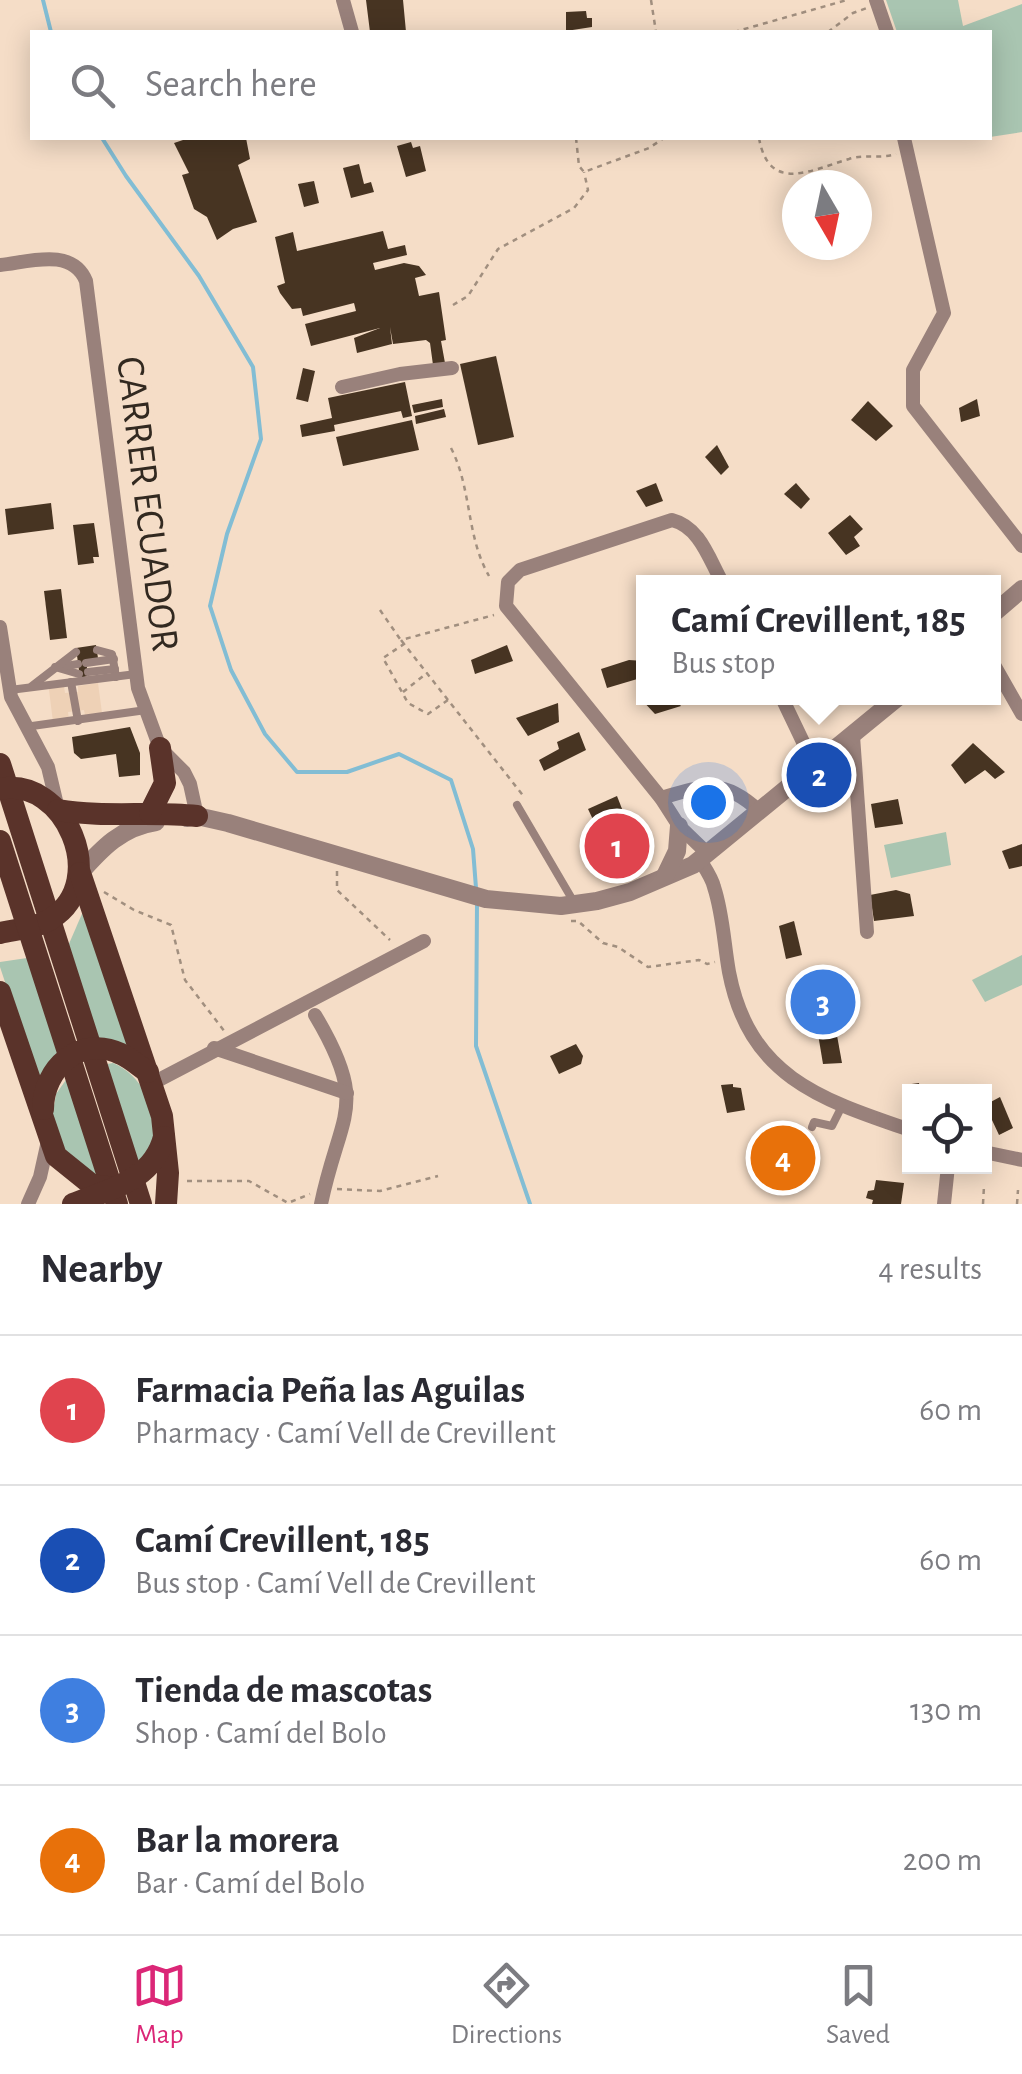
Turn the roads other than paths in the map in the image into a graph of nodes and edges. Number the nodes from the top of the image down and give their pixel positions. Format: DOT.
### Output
graph roads {
  1 [pos="343,0"];
  2 [pos="877,2"];
  3 [pos="351,30"];
  4 [pos="887,30"];
  5 [pos="906,144"];
  6 [pos="0,266"];
  7 [pos="452,368"];
  8 [pos="342,387"];
  9 [pos="1022,546"];
  10 [pos="718,575"];
  11 [pos="1022,590"];
  12 [pos="1001,607"];
  13 [pos="0,627"];
  14 [pos="97,650"];
  15 [pos="76,652"];
  16 [pos="55,668"];
  17 [pos="115,668"];
  18 [pos="136,674"];
  19 [pos="1001,677"];
  20 [pos="71,682"];
  21 [pos="31,687"];
  22 [pos="10,690"];
  23 [pos="785,705"];
  24 [pos="889,705"];
  25 [pos="146,710"];
  26 [pos="1022,714"];
  27 [pos="78,721"];
  28 [pos="25,727"];
  29 [pos="853,736"];
  30 [pos="0,743"];
  31 [pos="160,748"];
  32 [pos="0,764"];
  33 [pos="816,767"];
  34 [pos="4,788"];
  35 [pos="35,792"];
  36 [pos="661,798"];
  37 [pos="517,805"];
  38 [pos="58,810"];
  39 [pos="760,810"];
  40 [pos="150,813"];
  41 [pos="196,816"];
  42 [pos="679,826"];
  43 [pos="730,835"];
  44 [pos="0,841"];
  45 [pos="704,857"];
  46 [pos="80,872"];
  47 [pos="665,876"];
  48 [pos="570,910"];
  49 [pos="0,918"];
  50 [pos="52,919"];
  51 [pos="28,926"];
  52 [pos="866,932"];
  53 [pos="0,933"];
  54 [pos="424,941"];
  55 [pos="0,992"];
  56 [pos="5,1012"];
  57 [pos="314,1015"];
  58 [pos="214,1048"];
  59 [pos="82,1053"];
  60 [pos="150,1078"];
  61 [pos="347,1093"];
  62 [pos="843,1105"];
  63 [pos="812,1126"];
  64 [pos="902,1127"];
  65 [pos="165,1134"];
  66 [pos="49,1140"];
  67 [pos="992,1154"];
  68 [pos="1022,1160"];
  69 [pos="947,1174"];
  70 [pos="121,1190"];
  71 [pos="28,1204"];
  72 [pos="73,1204"];
  73 [pos="140,1204"];
  74 [pos="166,1204"];
  75 [pos="321,1204"];
  76 [pos="944,1204"];
  1 -- 3 [label="street"];
  2 -- 4 [label="street"];
  5 -- 9 [label="street"];
  6 -- 18 [label="street, CARRER ECUADOR"];
  7 -- 8 [label="street"];
  10 -- 36 [label="street"];
  11 -- 12 [label="street"];
  13 -- 22 [label="street"];
  14 -- 17 [label="lane"];
  15 -- 16 [label="lane"];
  16 -- 17 [label="lane"];
  16 -- 21 [label="lane"];
  17 -- 18 [label="lane"];
  17 -- 20 [label="lane"];
  18 -- 25 [label="street, CARRER ECUADOR"];
  19 -- 26 [label="street"];
  20 -- 21 [label="lane"];
  20 -- 27 [label="lane"];
  21 -- 22 [label="lane"];
  22 -- 28 [label="street"];
  23 -- 33 [label="street"];
  24 -- 29 [label="street"];
  25 -- 27 [label="lane"];
  25 -- 31 [label="street, CARRER ECUADOR"];
  27 -- 28 [label="lane"];
  28 -- 38 [label="street"];
  29 -- 33 [label="street"];
  29 -- 52 [label="street"];
  30 -- 35 [label="main road"];
  31 -- 40 [label="main road"];
  31 -- 41 [label="street, CARRER ECUADOR"];
  32 -- 34 [label="main road"];
  33 -- 39 [label="street"];
  34 -- 35 [label="main road"];
  34 -- 50 [label="main road"];
  35 -- 38 [label="main road"];
  36 -- 39 [label="street"];
  36 -- 42 [label="street"];
  37 -- 48 [label="lane"];
  38 -- 40 [label="main road"];
  38 -- 46 [label="main road"];
  39 -- 43 [label="street"];
  40 -- 41 [label="main road"];
  41 -- 46 [label="street"];
  41 -- 48 [label="street"];
  42 -- 43 [label="street"];
  42 -- 45 [label="street"];
  42 -- 47 [label="street"];
  43 -- 45 [label="street"];
  44 -- 51 [label="main road"];
  45 -- 47 [label="street"];
  45 -- 62 [label="street"];
  46 -- 50 [label="main road"];
  46 -- 60 [label="main road"];
  47 -- 48 [label="street"];
  49 -- 51 [label="main road"];
  50 -- 51 [label="main road"];
  50 -- 59 [label="main road"];
  51 -- 53 [label="main road"];
  51 -- 59 [label="main road"];
  54 -- 58 [label="street"];
  55 -- 56 [label="main road"];
  56 -- 66 [label="main road"];
  57 -- 61 [label="street"];
  58 -- 60 [label="street"];
  58 -- 61 [label="street"];
  59 -- 60 [label="main road"];
  59 -- 66 [label="main road"];
  59 -- 70 [label="main road"];
  60 -- 65 [label="main road"];
  61 -- 75 [label="street"];
  62 -- 63 [label="lane"];
  62 -- 64 [label="street"];
  65 -- 70 [label="main road"];
  65 -- 74 [label="main road"];
  66 -- 70 [label="main road"];
  66 -- 71 [label="street"];
  66 -- 72 [label="main road"];
  67 -- 68 [label="street"];
  69 -- 76 [label="street"];
  70 -- 72 [label="main road"];
  70 -- 73 [label="main road"];
}
